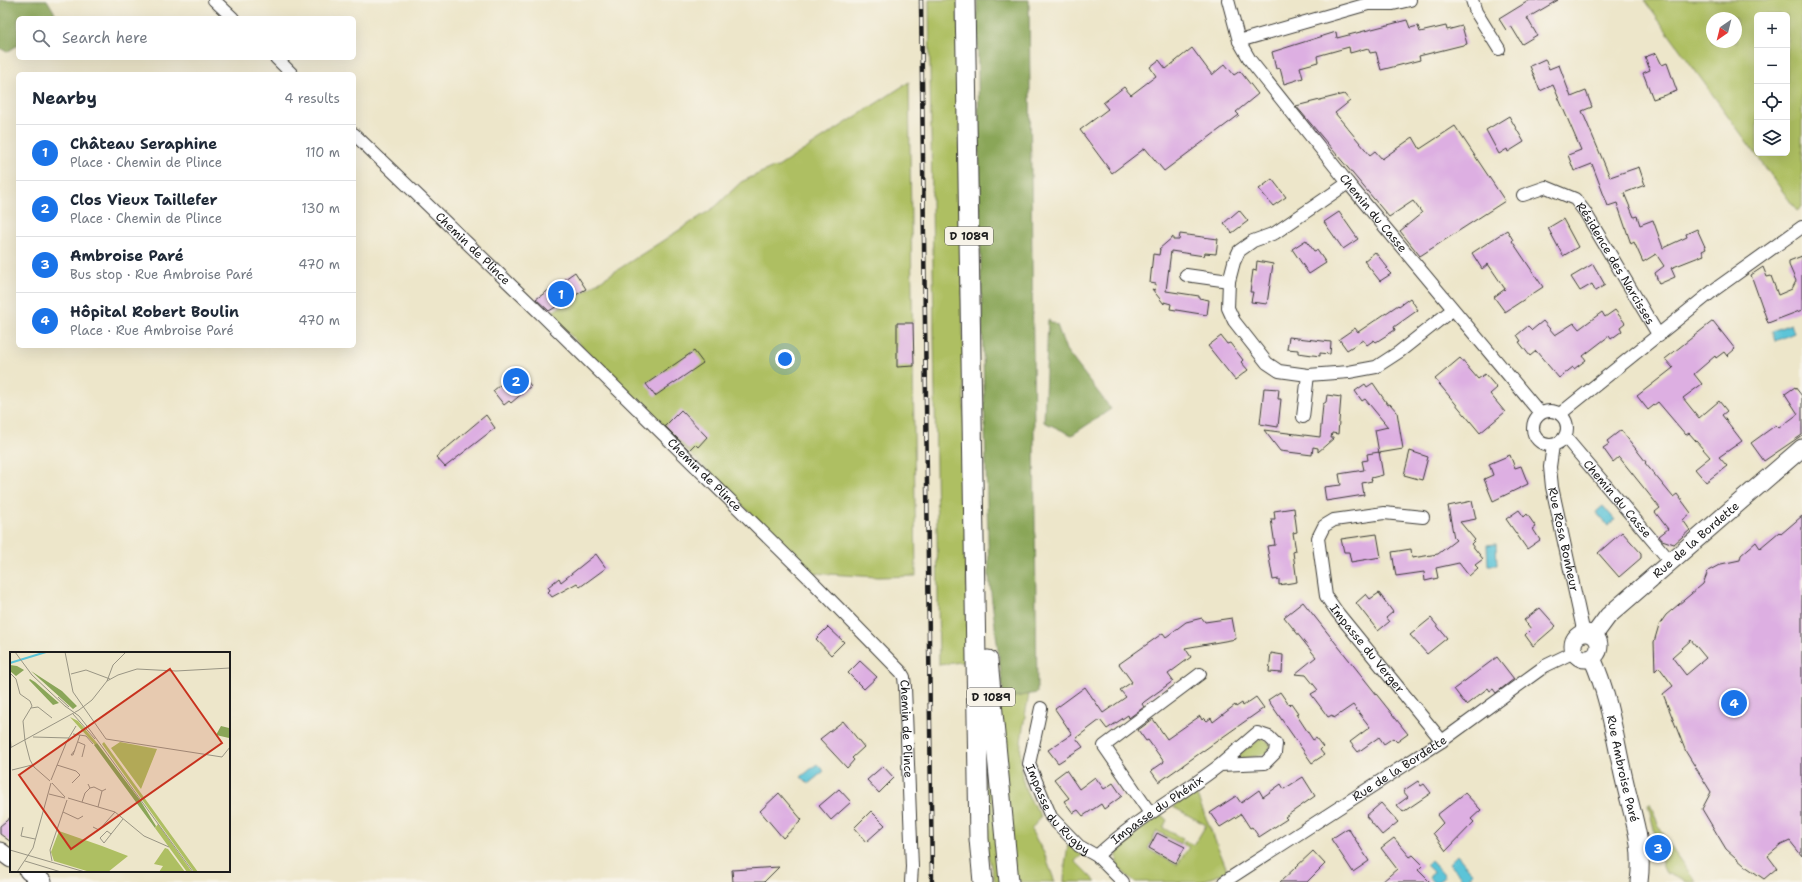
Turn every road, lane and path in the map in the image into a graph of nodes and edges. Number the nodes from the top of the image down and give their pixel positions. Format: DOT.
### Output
graph roads {
  1 [pos="214,0"];
  2 [pos="965,0"];
  3 [pos="1228,0"];
  4 [pos="1410,0"];
  5 [pos="1472,0"];
  6 [pos="232,16"];
  7 [pos="1239,41"];
  8 [pos="1499,49"];
  9 [pos="278,60"];
  10 [pos="290,72"];
  11 [pos="356,136"];
  12 [pos="1348,183"];
  13 [pos="1523,195"];
  14 [pos="1802,227"];
  15 [pos="1186,275"];
  16 [pos="1229,281"];
  17 [pos="1452,310"];
  18 [pos="1659,336"];
  19 [pos="1308,375"];
  20 [pos="1540,414"];
  21 [pos="1560,414"];
  22 [pos="1303,417"];
  23 [pos="1565,437"];
  24 [pos="1553,445"];
  25 [pos="1802,448"];
  26 [pos="974,511"];
  27 [pos="1423,517"];
  28 [pos="1670,561"];
  29 [pos="1588,635"];
  30 [pos="1574,652"];
  31 [pos="1592,658"];
  32 [pos="1200,674"];
  33 [pos="1041,708"];
  34 [pos="1442,741"];
  35 [pos="1220,766"];
  36 [pos="1150,813"];
  37 [pos="0,850"];
  38 [pos="1097,856"];
  39 [pos="10,857"];
  40 [pos="29,872"];
  41 [pos="1642,881"];
  42 [pos="43,882"];
  43 [pos="911,882"];
  44 [pos="983,882"];
  45 [pos="1009,882"];
  46 [pos="1123,882"];
  47 [pos="1224,882"];
  1 -- 6 [label="street"];
  2 -- 26 [label="main road, D 1089"];
  3 -- 7 [label="street, Chemin du Casse"];
  4 -- 7 [label="street"];
  5 -- 8 [label="street"];
  7 -- 12 [label="street, Chemin du Casse"];
  9 -- 10 [label="street"];
  11 -- 43 [label="street, Chemin de Plince"];
  12 -- 16 [label="street"];
  12 -- 17 [label="street, Chemin du Casse"];
  13 -- 18 [label="street, Résidence des Narcisses"];
  14 -- 18 [label="street, Résidence des Narcisses"];
  15 -- 16 [label="street"];
  16 -- 19 [label="street"];
  17 -- 19 [label="street"];
  17 -- 20 [label="street, Chemin du Casse"];
  18 -- 21 [label="street, Résidence des Narcisses"];
  19 -- 22 [label="street"];
  20 -- 21 [label="street"];
  20 -- 24 [label="street"];
  21 -- 23 [label="street"];
  23 -- 24 [label="street"];
  23 -- 28 [label="street, Chemin du Casse"];
  24 -- 29 [label="street, Rue Rosa Bonheur"];
  25 -- 28 [label="street, Rue de la Bordette"];
  26 -- 44 [label="main road, D 1089"];
  26 -- 45 [label="main road, D 1089"];
  27 -- 34 [label="street, Impasse du Verger"];
  28 -- 29 [label="street, Rue de la Bordette"];
  29 -- 30 [label="street, Rue de la Bordette"];
  29 -- 31 [label="street"];
  30 -- 31 [label="street"];
  30 -- 34 [label="street, Rue de la Bordette"];
  31 -- 41 [label="street, Rue Ambroise Paré"];
  32 -- 36 [label="street"];
  33 -- 38 [label="street, Impasse du Rugby"];
  34 -- 47 [label="street, Rue de la Bordette"];
  35 -- 36 [label="street, Impasse du Phénix"];
  36 -- 38 [label="street, Impasse du Phénix"];
  37 -- 39 [label="street"];
  38 -- 46 [label="street, Impasse du Rugby"];
  40 -- 42 [label="street"];
}
